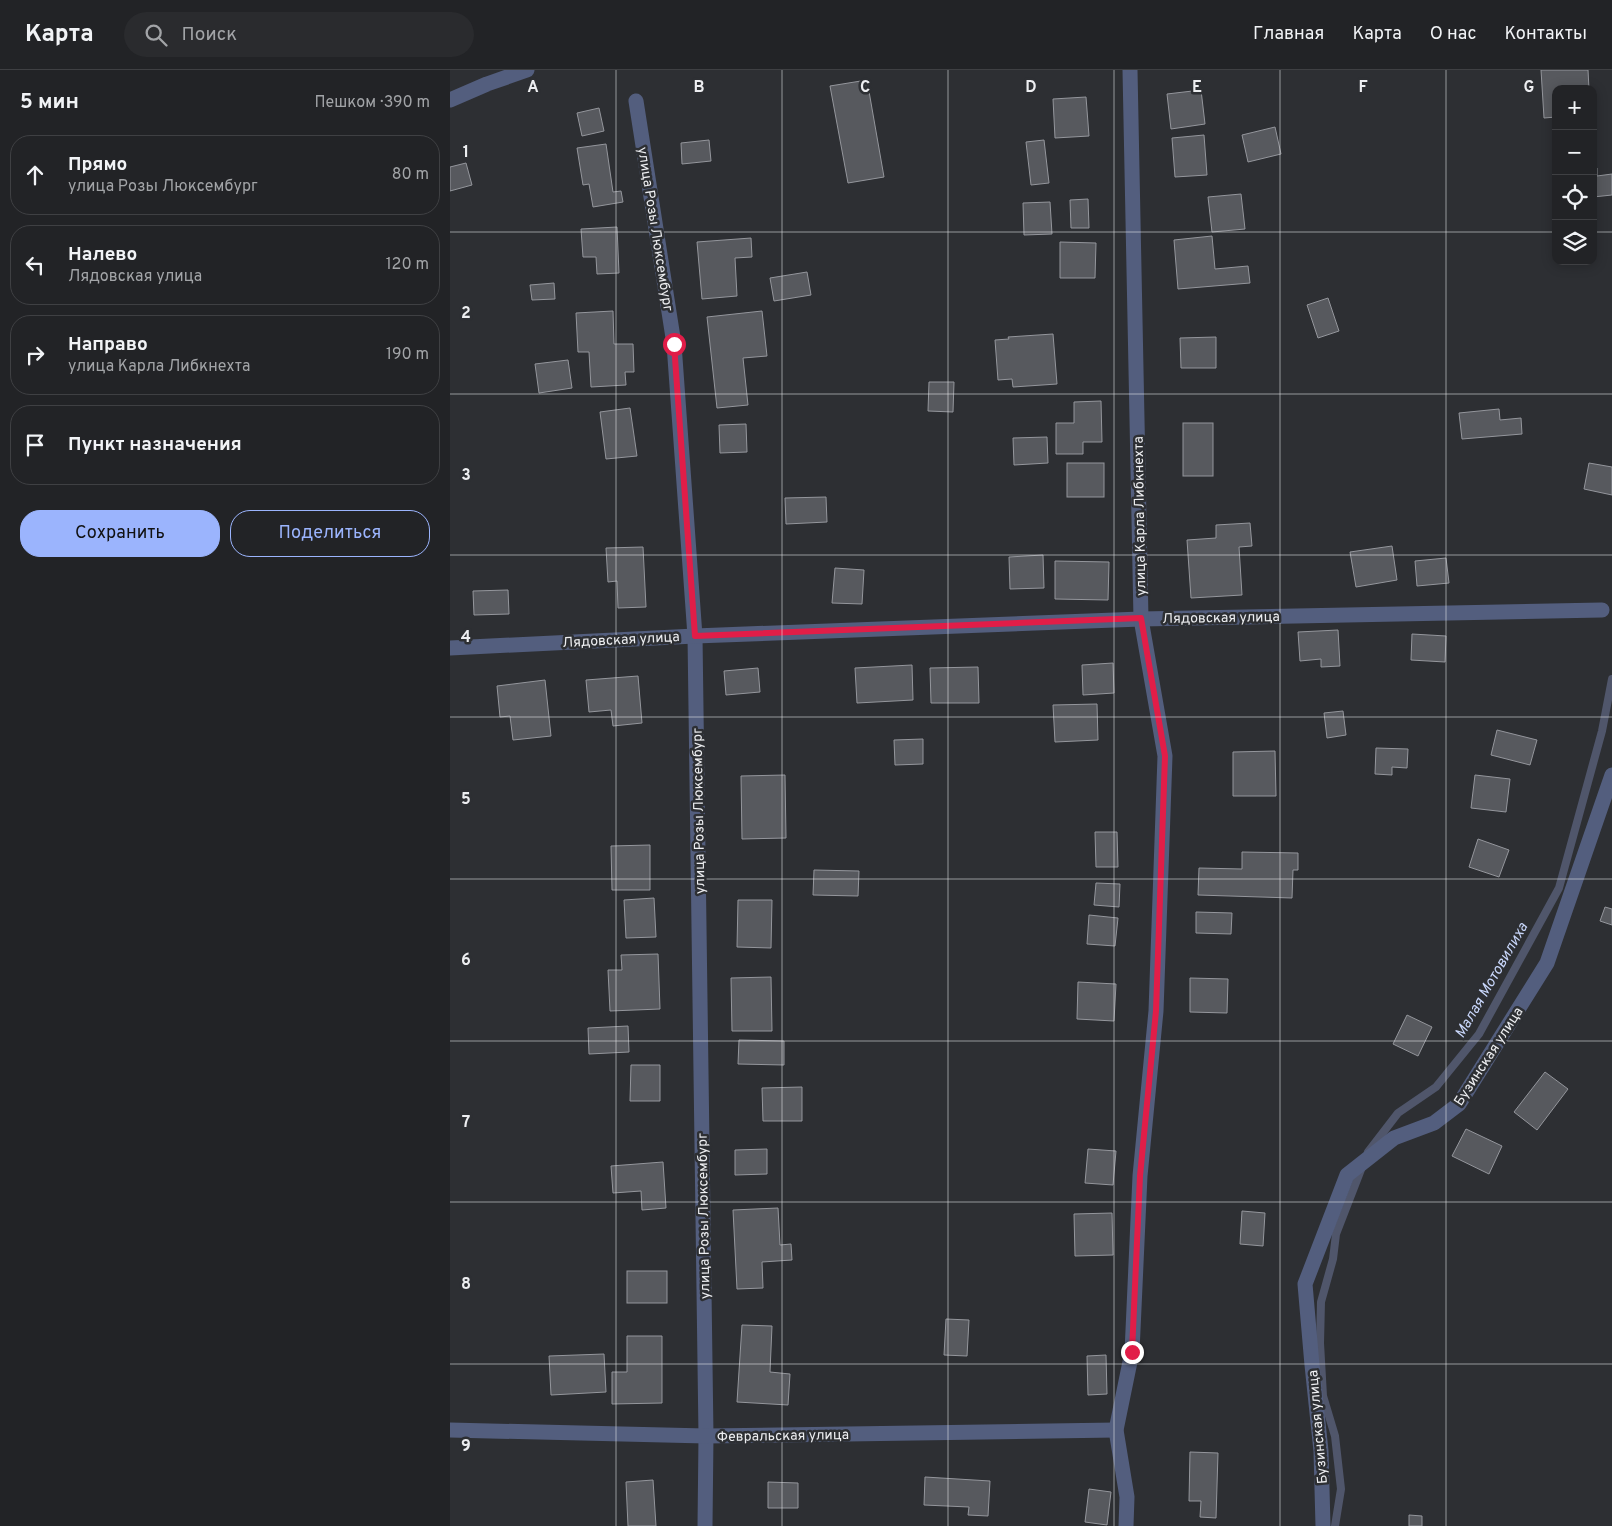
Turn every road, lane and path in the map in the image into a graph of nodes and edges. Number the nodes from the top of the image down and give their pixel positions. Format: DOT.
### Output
graph roads {
  1 [pos="527,70"];
  2 [pos="1130,70"];
  3 [pos="450,100"];
  4 [pos="636,101"];
  5 [pos="1602,610"];
  6 [pos="1141,618"];
  7 [pos="695,636"];
  8 [pos="450,648"];
  9 [pos="1612,775"];
  10 [pos="450,1430"];
  11 [pos="1116,1430"];
  12 [pos="706,1436"];
  13 [pos="705,1526"];
  14 [pos="1126,1526"];
  15 [pos="1323,1526"];
  1 -- 3 [label="street"];
  2 -- 6 [label="street, улица Карла Либкнехта"];
  4 -- 7 [label="street, улица Розы Люксембург"];
  5 -- 6 [label="street, Лядовская улица"];
  6 -- 7 [label="street, Лядовская улица"];
  6 -- 11 [label="street, улица Карла Либкнехта"];
  7 -- 8 [label="street, Лядовская улица"];
  7 -- 12 [label="street, улица Розы Люксембург"];
  9 -- 15 [label="street, Бузинская улица"];
  10 -- 12 [label="street, Февральская улица"];
  11 -- 12 [label="street, Февральская улица"];
  11 -- 14 [label="street, улица Карла Либкнехта"];
  12 -- 13 [label="street, улица Розы Люксембург"];
}
